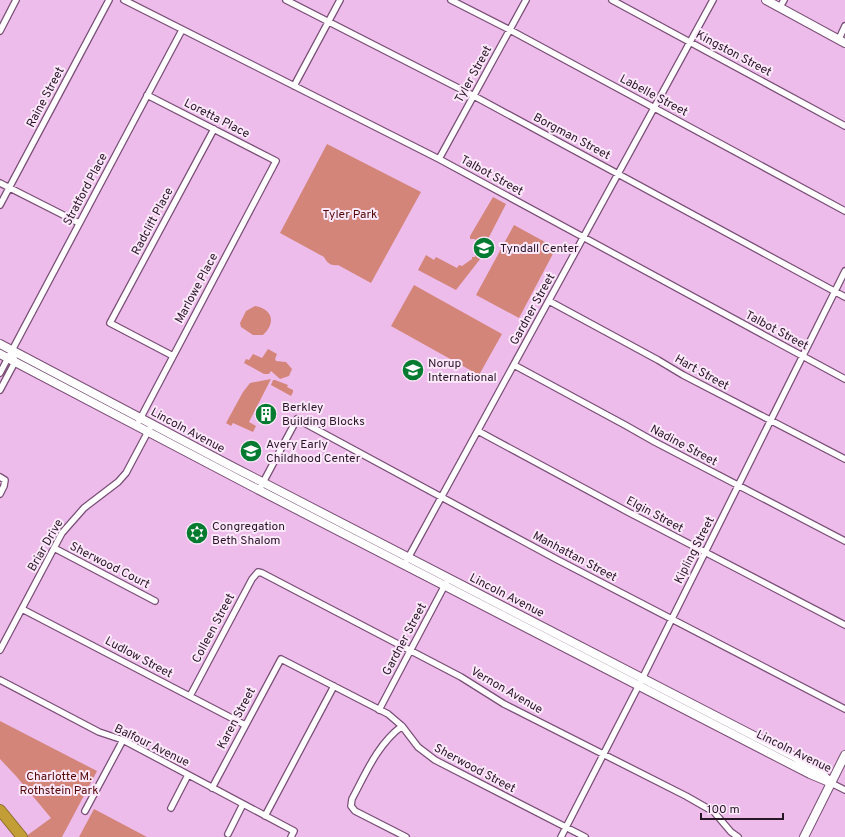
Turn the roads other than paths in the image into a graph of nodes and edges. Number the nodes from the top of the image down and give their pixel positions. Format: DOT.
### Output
graph roads {
  1 [pos="16,0"];
  2 [pos="109,0"];
  3 [pos="124,0"];
  4 [pos="286,0"];
  5 [pos="340,0"];
  6 [pos="451,0"];
  7 [pos="526,0"];
  8 [pos="612,0"];
  9 [pos="713,0"];
  10 [pos="766,0"];
  11 [pos="782,4"];
  12 [pos="328,22"];
  13 [pos="845,26"];
  14 [pos="182,30"];
  15 [pos="510,30"];
  16 [pos="0,31"];
  17 [pos="842,41"];
  18 [pos="690,42"];
  19 [pos="294,86"];
  20 [pos="147,95"];
  21 [pos="474,96"];
  22 [pos="654,108"];
  23 [pos="845,126"];
  24 [pos="214,129"];
  25 [pos="439,159"];
  26 [pos="276,160"];
  27 [pos="619,174"];
  28 [pos="0,183"];
  29 [pos="9,188"];
  30 [pos="0,205"];
  31 [pos="845,211"];
  32 [pos="79,223"];
  33 [pos="583,238"];
  34 [pos="845,271"];
  35 [pos="835,291"];
  36 [pos="845,297"];
  37 [pos="549,301"];
  38 [pos="0,344"];
  39 [pos="12,350"];
  40 [pos="0,354"];
  41 [pos="173,356"];
  42 [pos="803,356"];
  43 [pos="11,360"];
  44 [pos="514,365"];
  45 [pos="0,373"];
  46 [pos="845,379"];
  47 [pos="0,390"];
  48 [pos="770,421"];
  49 [pos="138,422"];
  50 [pos="150,428"];
  51 [pos="478,431"];
  52 [pos="845,460"];
  53 [pos="0,477"];
  54 [pos="738,485"];
  55 [pos="261,486"];
  56 [pos="0,494"];
  57 [pos="442,497"];
  58 [pos="845,541"];
  59 [pos="54,548"];
  60 [pos="705,552"];
  61 [pos="406,561"];
  62 [pos="258,572"];
  63 [pos="446,582"];
  64 [pos="155,601"];
  65 [pos="22,609"];
  66 [pos="671,619"];
  67 [pos="845,625"];
  68 [pos="0,650"];
  69 [pos="411,650"];
  70 [pos="281,659"];
  71 [pos="642,678"];
  72 [pos="0,680"];
  73 [pos="638,685"];
  74 [pos="334,686"];
  75 [pos="190,696"];
  76 [pos="845,709"];
  77 [pos="379,710"];
  78 [pos="245,725"];
  79 [pos="402,726"];
  80 [pos="123,740"];
  81 [pos="603,754"];
  82 [pos="845,755"];
  83 [pos="188,775"];
  84 [pos="831,783"];
  85 [pos="212,788"];
  86 [pos="845,790"];
  87 [pos="244,804"];
  88 [pos="171,808"];
  89 [pos="0,810"];
  90 [pos="85,811"];
  91 [pos="265,816"];
  92 [pos="566,827"];
  93 [pos="228,834"];
  94 [pos="22,837"];
  95 [pos="291,837"];
  96 [pos="406,837"];
  97 [pos="560,837"];
  98 [pos="585,837"];
  99 [pos="738,837"];
  100 [pos="804,837"];
  1 -- 16 [label="street"];
  2 -- 29 [label="street, Raine Street"];
  3 -- 14 [label="street, Talbot Street"];
  4 -- 12 [label="street, Borgman Street"];
  5 -- 12 [label="street"];
  6 -- 15 [label="street, Labelle Street"];
  7 -- 15 [label="street, Tyler Street"];
  8 -- 18 [label="street, Kingston Street"];
  9 -- 18 [label="street, Gardner Street"];
  10 -- 11 [label="street"];
  11 -- 17 [label="street"];
  12 -- 19 [label="street"];
  12 -- 21 [label="street, Borgman Street"];
  13 -- 17 [label="street"];
  14 -- 19 [label="street, Talbot Street"];
  14 -- 20 [label="street, Stratford Place"];
  15 -- 21 [label="street, Tyler Street"];
  15 -- 22 [label="street, Labelle Street"];
  18 -- 22 [label="street, Gardner Street"];
  18 -- 23 [label="street, Kingston Street"];
  19 -- 25 [label="street, Talbot Street"];
  20 -- 24 [label="street, Loretta Place"];
  20 -- 32 [label="street, Stratford Place"];
  21 -- 25 [label="street, Tyler Street"];
  21 -- 27 [label="street, Borgman Street"];
  22 -- 27 [label="street, Gardner Street"];
  22 -- 31 [label="street, Labelle Street"];
  24 -- 26 [label="street, Loretta Place"];
  24 -- 41 [label="street, Radclift Place"];
  25 -- 33 [label="street, Talbot Street"];
  26 -- 41 [label="street, Marlowe Place"];
  27 -- 33 [label="street, Gardner Street"];
  27 -- 35 [label="street, Borgman Street"];
  28 -- 29 [label="street"];
  29 -- 30 [label="street, Raine Street"];
  29 -- 32 [label="street"];
  32 -- 39 [label="street, Stratford Place"];
  33 -- 37 [label="street, Gardner Street"];
  33 -- 42 [label="street, Talbot Street"];
  34 -- 35 [label="street, Kipling Street"];
  35 -- 36 [label="street, Borgman Street"];
  35 -- 42 [label="street, Kipling Street"];
  37 -- 44 [label="street, Gardner Street"];
  37 -- 48 [label="street, Hart Street"];
  38 -- 39 [label="street, Lincoln Avenue"];
  39 -- 43 [label="street, Stratford Place"];
  39 -- 49 [label="street, Lincoln Avenue"];
  40 -- 43 [label="street, Lincoln Avenue"];
  41 -- 49 [label="street, Marlowe Place"];
  42 -- 46 [label="street, Talbot Street"];
  42 -- 48 [label="street, Kipling Street"];
  43 -- 45 [label="street"];
  43 -- 47 [label="street"];
  43 -- 49 [label="street, Lincoln Avenue"];
  44 -- 51 [label="street, Gardner Street"];
  44 -- 54 [label="street, Nadine Street"];
  48 -- 52 [label="street, Hart Street"];
  48 -- 54 [label="street, Kipling Street"];
  49 -- 50 [label="street, Lincoln Avenue"];
  50 -- 55 [label="street, Lincoln Avenue"];
  50 -- 59 [label="street, Briar Drive"];
  51 -- 57 [label="street, Gardner Street"];
  51 -- 60 [label="street, Elgin Street"];
  53 -- 56 [label="street"];
  54 -- 58 [label="street, Nadine Street"];
  54 -- 60 [label="street, Kipling Street"];
  55 -- 57 [label="street, Manhattan Street"];
  55 -- 61 [label="street, Lincoln Avenue"];
  57 -- 61 [label="street, Gardner Street"];
  57 -- 66 [label="street, Manhattan Street"];
  59 -- 64 [label="street, Sherwood Court"];
  59 -- 65 [label="street, Briar Drive"];
  60 -- 66 [label="street, Kipling Street"];
  60 -- 67 [label="street, Elgin Street"];
  61 -- 63 [label="street, Lincoln Avenue"];
  62 -- 69 [label="street, Vernon Avenue"];
  62 -- 75 [label="street, Colleen Street"];
  63 -- 69 [label="street, Gardner Street"];
  63 -- 71 [label="street, Lincoln Avenue"];
  63 -- 73 [label="street, Lincoln Avenue"];
  65 -- 68 [label="street, Briar Drive"];
  65 -- 75 [label="street, Ludlow Street"];
  66 -- 71 [label="street, Kipling Street"];
  66 -- 76 [label="street, Manhattan Street"];
  69 -- 77 [label="street, Gardner Street"];
  69 -- 81 [label="street, Vernon Avenue"];
  70 -- 74 [label="street, Sherwood Street"];
  70 -- 78 [label="street, Karen Street"];
  71 -- 73 [label="street, Kipling Street"];
  71 -- 84 [label="street, Lincoln Avenue"];
  72 -- 80 [label="street, Balfour Avenue"];
  73 -- 81 [label="street, Kipling Street"];
  73 -- 84 [label="street, Lincoln Avenue"];
  74 -- 77 [label="street, Sherwood Street"];
  74 -- 91 [label="street"];
  75 -- 78 [label="street, Ludlow Street"];
  77 -- 79 [label="street, Sherwood Street"];
  78 -- 85 [label="street, Karen Street"];
  79 -- 92 [label="street, Sherwood Street"];
  79 -- 96 [label="street"];
  80 -- 83 [label="street, Balfour Avenue"];
  80 -- 90 [label="street"];
  81 -- 92 [label="street, Kipling Street"];
  81 -- 99 [label="street, Vernon Avenue"];
  82 -- 84 [label="street"];
  83 -- 85 [label="street, Balfour Avenue"];
  83 -- 88 [label="street"];
  84 -- 86 [label="street"];
  84 -- 100 [label="street"];
  85 -- 87 [label="street, Balfour Avenue"];
  87 -- 91 [label="street, Balfour Avenue"];
  87 -- 93 [label="street"];
  89 -- 94 [label="highway"];
  91 -- 95 [label="street, Balfour Avenue"];
  92 -- 97 [label="street, Kipling Street"];
  92 -- 98 [label="street, Sherwood Street"];
}
